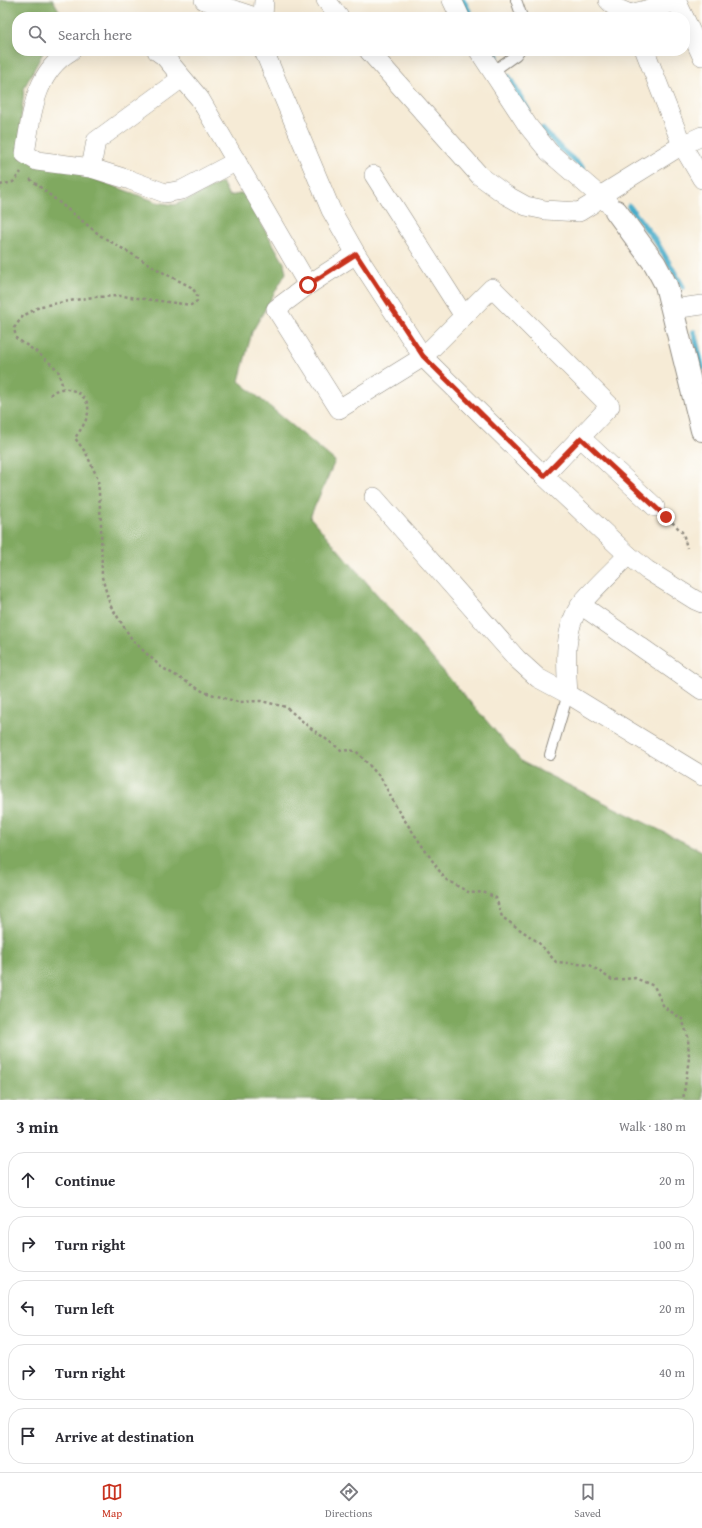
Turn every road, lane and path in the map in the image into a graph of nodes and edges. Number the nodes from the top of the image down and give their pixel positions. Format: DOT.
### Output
graph roads {
  1 [pos="204,0"];
  2 [pos="264,0"];
  3 [pos="326,0"];
  4 [pos="452,0"];
  5 [pos="516,0"];
  6 [pos="608,0"];
  7 [pos="240,12"];
  8 [pos="263,12"];
  9 [pos="335,12"];
  10 [pos="458,12"];
  11 [pos="520,12"];
  12 [pos="624,12"];
  13 [pos="641,12"];
  14 [pos="682,12"];
  15 [pos="690,29"];
  16 [pos="63,56"];
  17 [pos="164,56"];
  18 [pos="266,56"];
  19 [pos="373,56"];
  20 [pos="482,56"];
  21 [pos="515,56"];
  22 [pos="647,56"];
  23 [pos="702,56"];
  24 [pos="492,72"];
  25 [pos="182,78"];
  26 [pos="702,136"];
  27 [pos="682,145"];
  28 [pos="237,161"];
  29 [pos="91,168"];
  30 [pos="374,175"];
  31 [pos="702,179"];
  32 [pos="0,185"];
  33 [pos="600,196"];
  34 [pos="616,211"];
  35 [pos="356,254"];
  36 [pos="308,285"];
  37 [pos="702,305"];
  38 [pos="673,309"];
  39 [pos="464,316"];
  40 [pos="423,356"];
  41 [pos="63,388"];
  42 [pos="50,396"];
  43 [pos="702,430"];
  44 [pos="581,438"];
  45 [pos="544,476"];
  46 [pos="374,497"];
  47 [pos="655,508"];
  48 [pos="687,548"];
  49 [pos="628,555"];
  50 [pos="702,603"];
  51 [pos="581,605"];
  52 [pos="702,690"];
  53 [pos="568,694"];
  54 [pos="550,755"];
  55 [pos="702,776"];
  56 [pos="683,1100"];
  1 -- 7 [label="street"];
  2 -- 8 [label="street"];
  3 -- 9 [label="street"];
  4 -- 10 [label="street"];
  5 -- 11 [label="lane"];
  6 -- 12 [label="street"];
  13 -- 14 [label="street"];
  15 -- 23 [label="street"];
  16 -- 29 [label="street"];
  17 -- 25 [label="street"];
  18 -- 35 [label="street"];
  19 -- 33 [label="street"];
  20 -- 24 [label="street"];
  21 -- 24 [label="lane"];
  22 -- 27 [label="street"];
  24 -- 33 [label="street"];
  25 -- 28 [label="street"];
  25 -- 29 [label="street"];
  26 -- 27 [label="street"];
  27 -- 31 [label="street"];
  27 -- 33 [label="street"];
  28 -- 29 [label="street"];
  28 -- 36 [label="street"];
  30 -- 39 [label="street"];
  32 -- 41 [label="path"];
  33 -- 34 [label="street"];
  34 -- 38 [label="street"];
  35 -- 36 [label="street"];
  35 -- 40 [label="street"];
  36 -- 40 [label="street"];
  37 -- 38 [label="street"];
  38 -- 43 [label="street"];
  39 -- 40 [label="street"];
  39 -- 44 [label="street"];
  40 -- 45 [label="street"];
  41 -- 42 [label="path"];
  41 -- 56 [label="path"];
  44 -- 45 [label="street"];
  44 -- 47 [label="street"];
  45 -- 49 [label="street"];
  46 -- 53 [label="street"];
  47 -- 48 [label="path"];
  49 -- 50 [label="street"];
  49 -- 51 [label="street"];
  51 -- 52 [label="street"];
  51 -- 53 [label="street"];
  53 -- 54 [label="lane"];
  53 -- 55 [label="street"];
}
